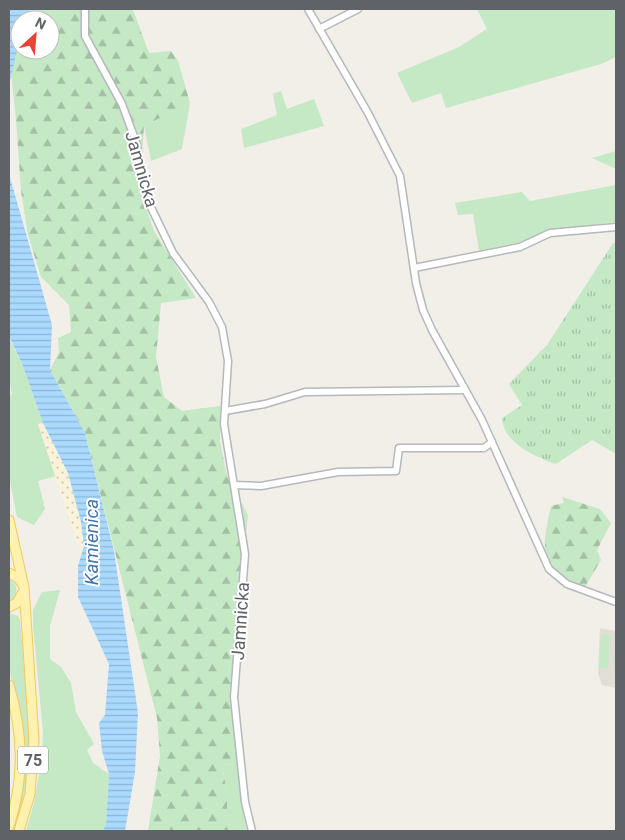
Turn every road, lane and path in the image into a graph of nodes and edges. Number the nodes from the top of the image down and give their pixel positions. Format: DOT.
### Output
graph roads {
  1 [pos="85,9"];
  2 [pos="308,9"];
  3 [pos="358,9"];
  4 [pos="319,29"];
  5 [pos="616,227"];
  6 [pos="414,268"];
  7 [pos="464,390"];
  8 [pos="225,411"];
  9 [pos="492,442"];
  10 [pos="234,486"];
  11 [pos="9,520"];
  12 [pos="9,573"];
  13 [pos="24,587"];
  14 [pos="616,602"];
  15 [pos="9,606"];
  16 [pos="9,685"];
  17 [pos="9,826"];
  18 [pos="19,831"];
  19 [pos="252,831"];
  1 -- 8 [label="street, Jamnicka"];
  2 -- 4 [label="street"];
  3 -- 4 [label="street"];
  4 -- 6 [label="street"];
  5 -- 6 [label="street"];
  6 -- 7 [label="street"];
  7 -- 8 [label="street"];
  7 -- 9 [label="street"];
  8 -- 10 [label="street, Jamnicka"];
  9 -- 10 [label="street"];
  9 -- 14 [label="street"];
  10 -- 19 [label="street, Jamnicka"];
  11 -- 13 [label="main road, 75"];
  12 -- 13 [label="main road"];
  13 -- 15 [label="main road"];
  13 -- 18 [label="main road, 75"];
  16 -- 17 [label="main road, 75"];
}
